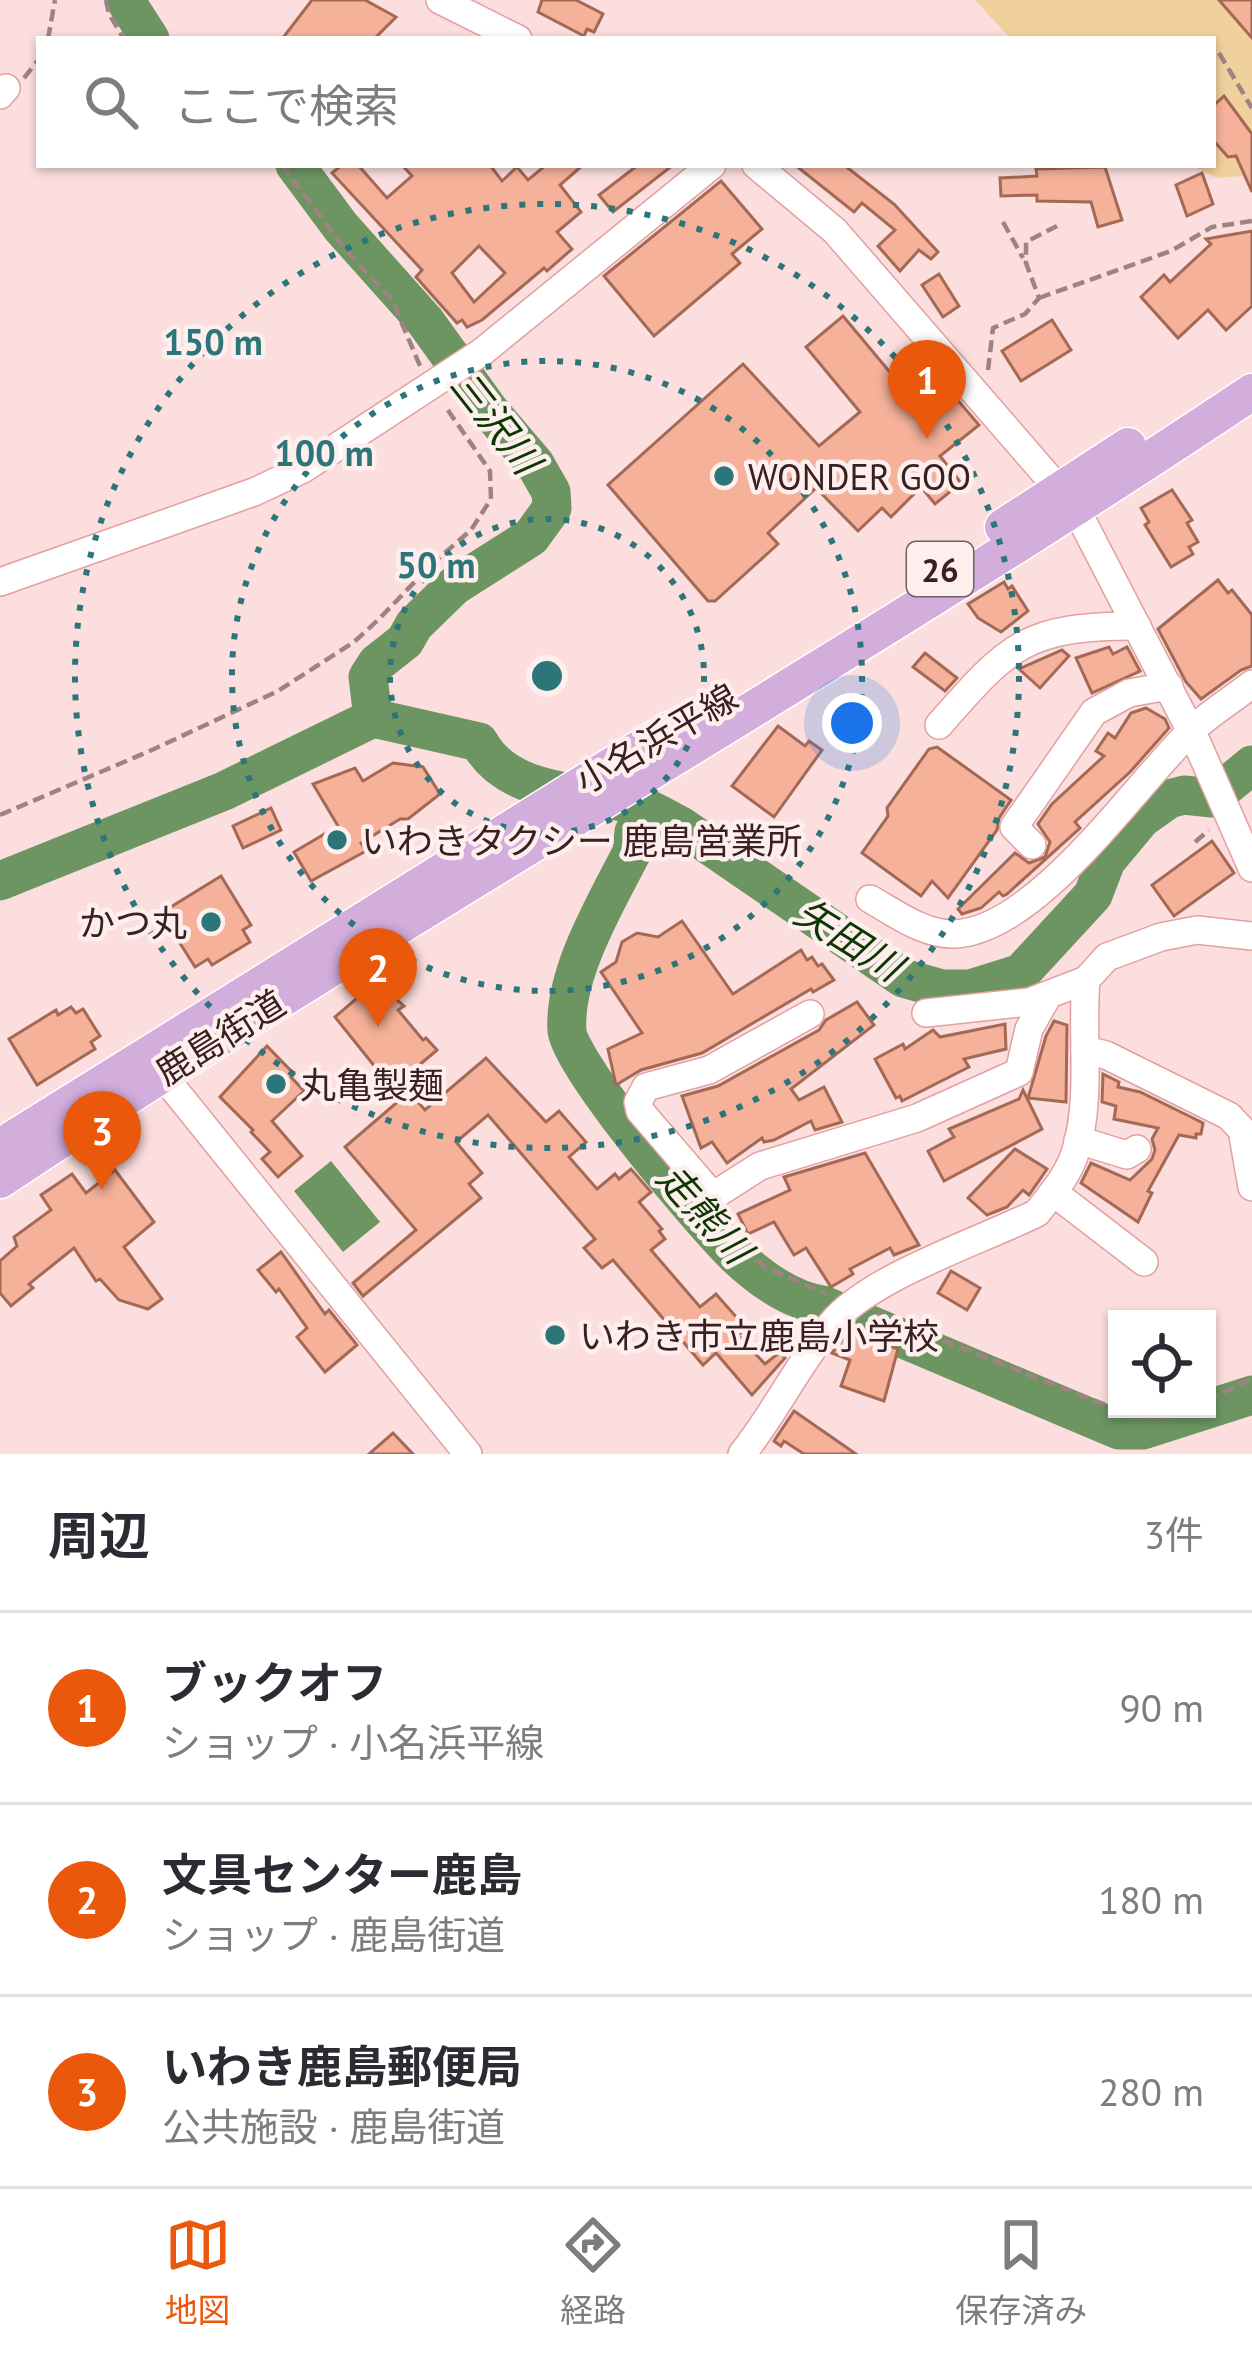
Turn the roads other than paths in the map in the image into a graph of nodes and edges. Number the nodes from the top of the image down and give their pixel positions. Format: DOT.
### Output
graph roads {
  1 [pos="440,0"];
  2 [pos="512,36"];
  3 [pos="708,168"];
  4 [pos="760,168"];
  5 [pos="1252,369"];
  6 [pos="1252,392"];
  7 [pos="1069,499"];
  8 [pos="0,582"];
  9 [pos="1137,626"];
  10 [pos="1252,684"];
  11 [pos="1169,686"];
  12 [pos="939,724"];
  13 [pos="1194,736"];
  14 [pos="559,811"];
  15 [pos="1032,844"];
  16 [pos="1252,868"];
  17 [pos="870,899"];
  18 [pos="1252,936"];
  19 [pos="1086,980"];
  20 [pos="1047,997"];
  21 [pos="926,1013"];
  22 [pos="810,1014"];
  23 [pos="1085,1050"];
  24 [pos="153,1064"];
  25 [pos="1078,1140"];
  26 [pos="0,1148"];
  27 [pos="1137,1149"];
  28 [pos="0,1180"];
  29 [pos="1252,1187"];
  30 [pos="1053,1192"];
  31 [pos="1144,1262"];
  32 [pos="468,1454"];
  33 [pos="742,1454"];
  1 -- 2 [label="street"];
  3 -- 8 [label="street"];
  4 -- 7 [label="street"];
  5 -- 7 [label="main road, 小名浜平線 / 26"];
  6 -- 7 [label="main road, 小名浜平線 / 26"];
  7 -- 9 [label="street"];
  7 -- 14 [label="main road, 小名浜平線 / 26"];
  9 -- 11 [label="street"];
  9 -- 12 [label="street"];
  10 -- 13 [label="street"];
  11 -- 13 [label="street"];
  11 -- 15 [label="street"];
  13 -- 16 [label="street"];
  13 -- 17 [label="street"];
  14 -- 24 [label="main road, 鹿島街道 / 26"];
  18 -- 19 [label="street"];
  19 -- 20 [label="street"];
  19 -- 23 [label="street"];
  20 -- 21 [label="street"];
  20 -- 22 [label="street"];
  23 -- 25 [label="street"];
  23 -- 29 [label="street"];
  24 -- 26 [label="main road, 26"];
  24 -- 28 [label="main road, 鹿島街道 / 26"];
  24 -- 32 [label="street"];
  25 -- 27 [label="street"];
  25 -- 30 [label="street"];
  30 -- 31 [label="street"];
  30 -- 33 [label="street"];
}
